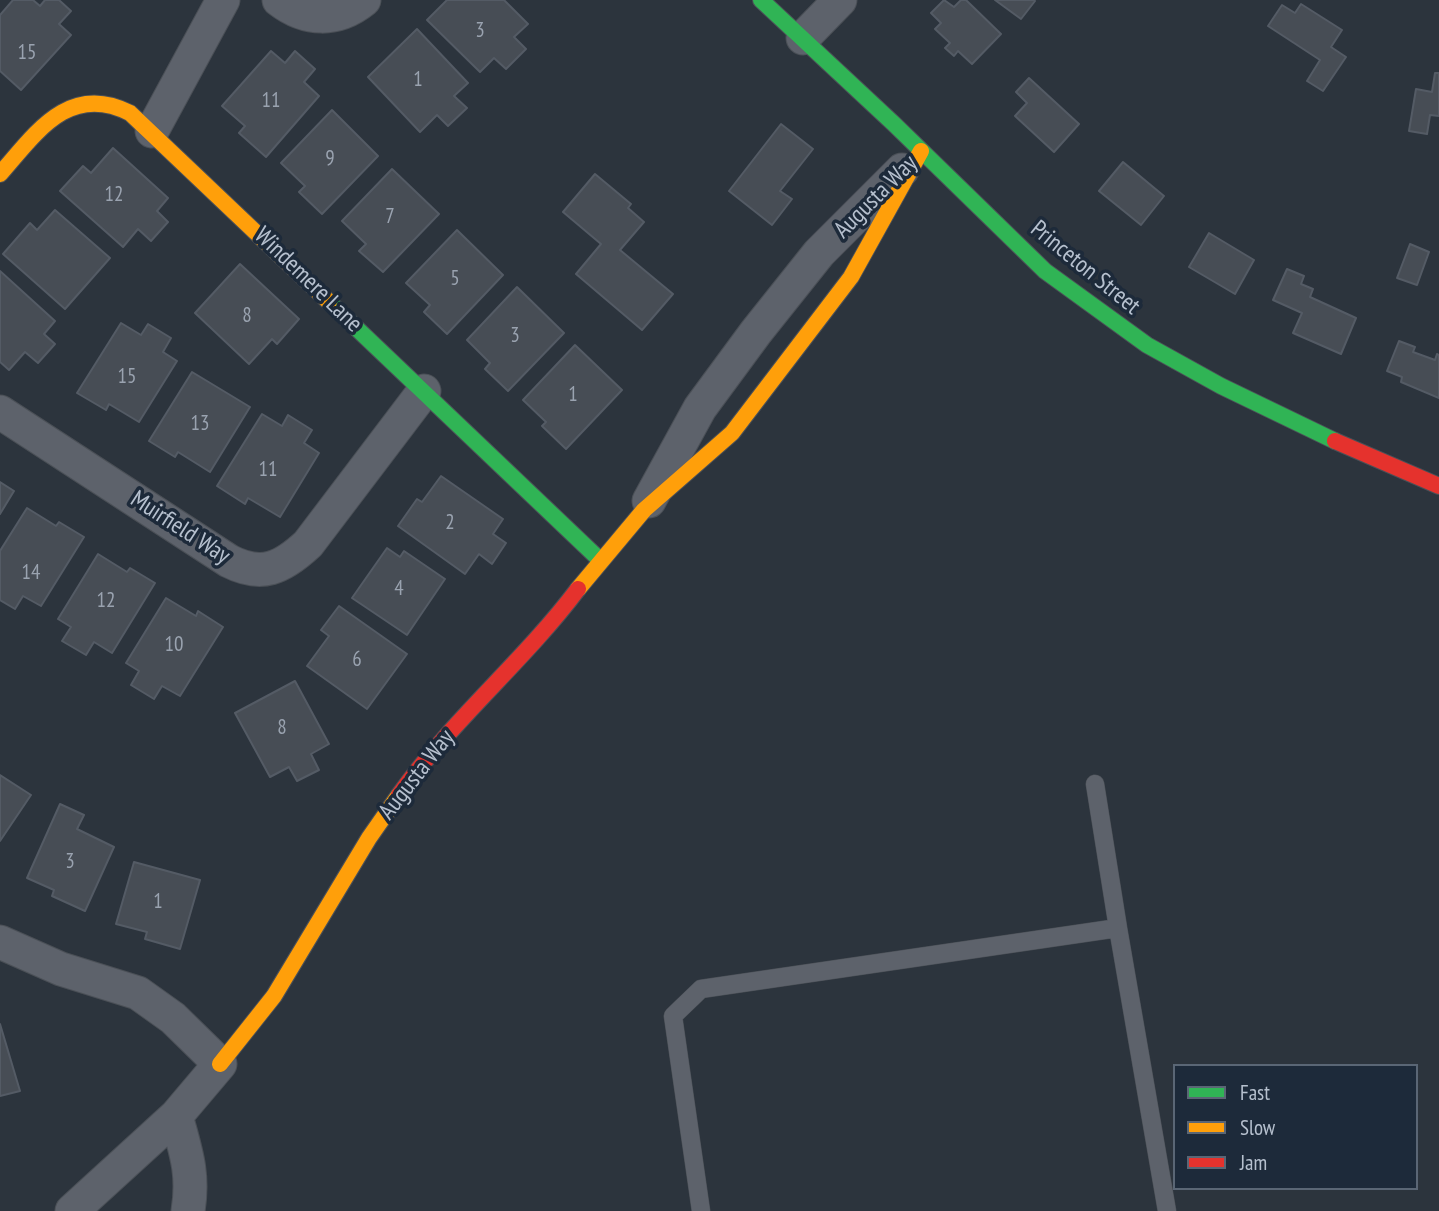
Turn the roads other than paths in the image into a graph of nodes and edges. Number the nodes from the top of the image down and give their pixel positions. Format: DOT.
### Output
graph roads {
  1 [pos="223,0"];
  2 [pos="279,0"];
  3 [pos="364,0"];
  4 [pos="761,0"];
  5 [pos="840,0"];
  6 [pos="803,38"];
  7 [pos="152,131"];
  8 [pos="921,151"];
  9 [pos="2,167"];
  10 [pos="424,391"];
  11 [pos="0,412"];
  12 [pos="1439,486"];
  13 [pos="644,510"];
  14 [pos="600,560"];
  15 [pos="1095,784"];
  16 [pos="1118,928"];
  17 [pos="0,942"];
  18 [pos="220,1064"];
  19 [pos="176,1116"];
  20 [pos="72,1211"];
  21 [pos="188,1211"];
  22 [pos="701,1211"];
  23 [pos="1167,1211"];
  1 -- 7 [label="street"];
  2 -- 3 [label="street"];
  4 -- 6 [label="street, Princeton Street"];
  5 -- 6 [label="street"];
  6 -- 8 [label="street, Princeton Street"];
  7 -- 9 [label="street, Windemere Lane"];
  7 -- 10 [label="street, Windemere Lane"];
  8 -- 12 [label="street, Princeton Street"];
  8 -- 13 [label="street, Augusta Way"];
  10 -- 11 [label="street, Muirfield Way"];
  10 -- 14 [label="street, Windemere Lane"];
  13 -- 14 [label="street, Augusta Way"];
  14 -- 18 [label="street, Augusta Way"];
  15 -- 16 [label="lane"];
  16 -- 22 [label="lane"];
  16 -- 23 [label="lane"];
  17 -- 18 [label="street"];
  18 -- 19 [label="street, Augusta Way"];
  19 -- 20 [label="street, Augusta Way"];
  19 -- 21 [label="street"];
}
